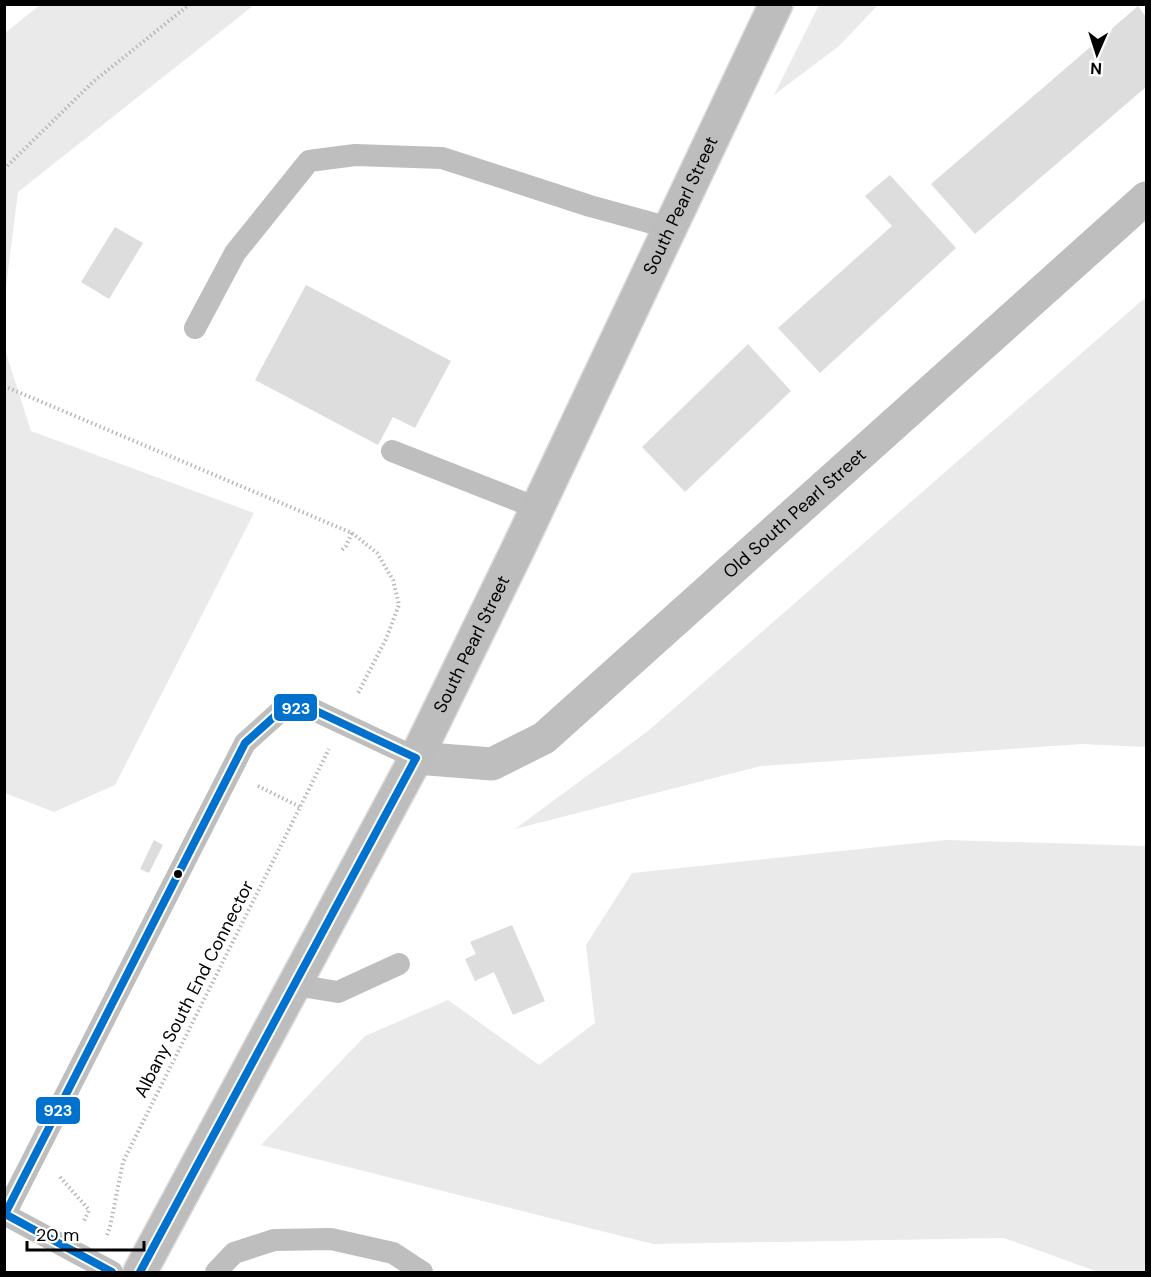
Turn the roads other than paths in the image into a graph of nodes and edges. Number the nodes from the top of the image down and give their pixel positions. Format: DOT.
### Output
graph roads {
  1 [pos="776,4"];
  2 [pos="1146,198"];
  3 [pos="670,228"];
  4 [pos="195,328"];
  5 [pos="392,451"];
  6 [pos="537,508"];
  7 [pos="416,758"];
  8 [pos="399,964"];
  9 [pos="295,985"];
  10 [pos="5,1214"];
  11 [pos="103,1267"];
  12 [pos="140,1272"];
  13 [pos="216,1272"];
  14 [pos="422,1272"];
  1 -- 3 [label="main road, South Pearl Street"];
  2 -- 7 [label="street, Old South Pearl Street"];
  3 -- 4 [label="lane"];
  3 -- 6 [label="main road, South Pearl Street"];
  5 -- 6 [label="lane"];
  6 -- 7 [label="main road, South Pearl Street"];
  7 -- 9 [label="main road, South Pearl Street"];
  7 -- 10 [label="lane"];
  8 -- 9 [label="lane"];
  9 -- 12 [label="main road, South Pearl Street"];
  10 -- 11 [label="lane"];
  13 -- 14 [label="lane"];
}
